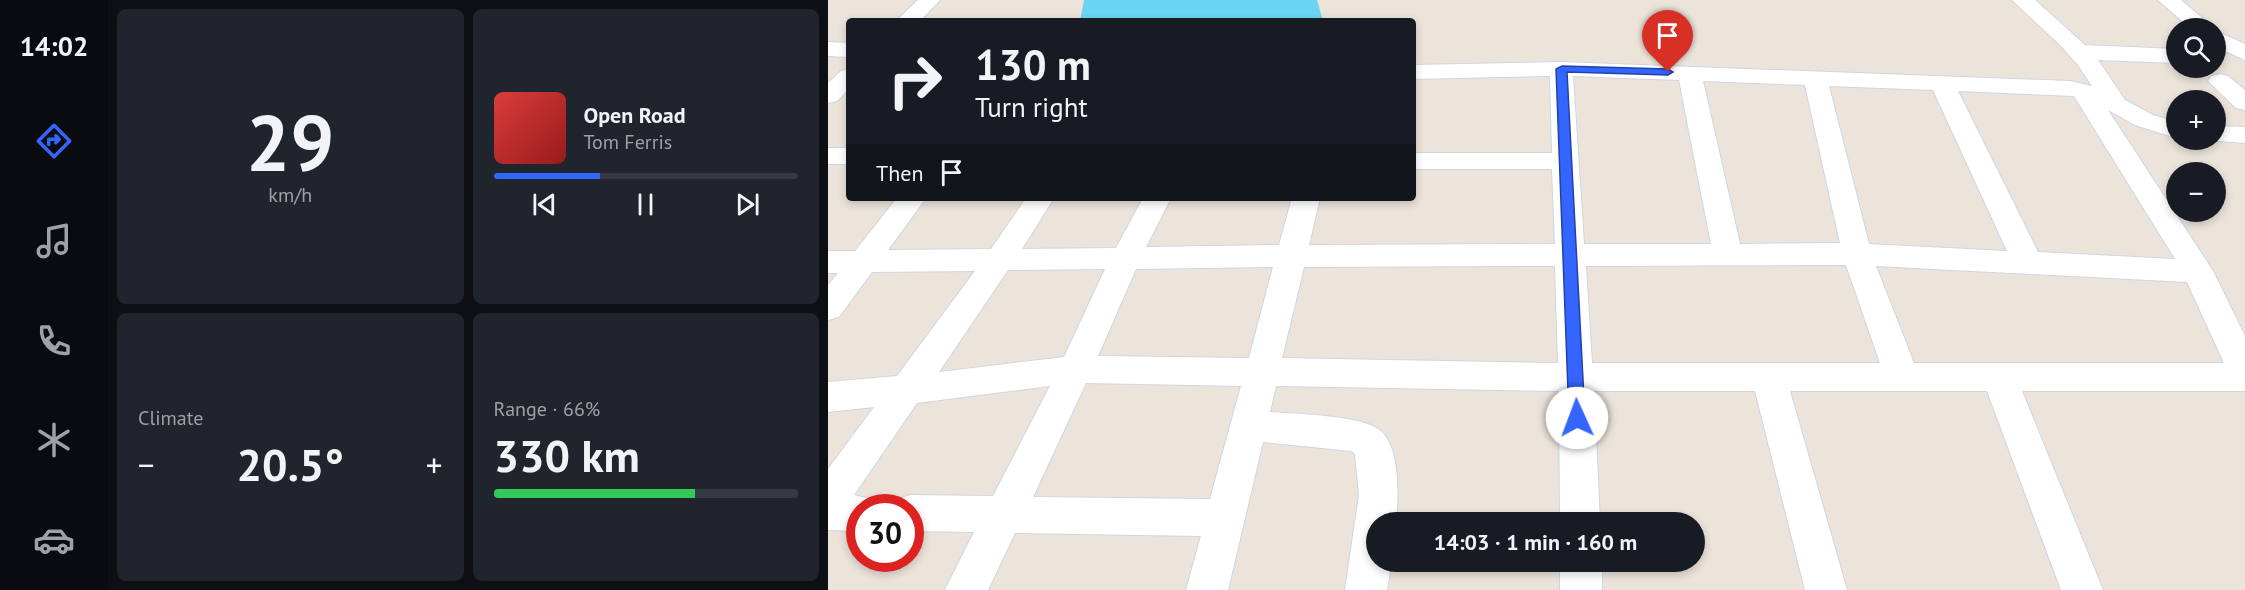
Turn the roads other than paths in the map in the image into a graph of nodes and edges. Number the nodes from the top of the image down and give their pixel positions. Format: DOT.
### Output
graph roads {
  1 [pos="930,0"];
  2 [pos="2022,0"];
  3 [pos="2168,0"];
  4 [pos="910,18"];
  5 [pos="2190,18"];
  6 [pos="2226,43"];
  7 [pos="828,49"];
  8 [pos="846,50"];
  9 [pos="2078,52"];
  10 [pos="2245,53"];
  11 [pos="2166,56"];
  12 [pos="2245,63"];
  13 [pos="1562,69"];
  14 [pos="2226,69"];
  15 [pos="1416,72"];
  16 [pos="1689,73"];
  17 [pos="1815,77"];
  18 [pos="2224,78"];
  19 [pos="846,79"];
  20 [pos="1942,83"];
  21 [pos="2082,90"];
  22 [pos="828,96"];
  23 [pos="2114,101"];
  24 [pos="2245,103"];
  25 [pos="2166,127"];
  26 [pos="2226,134"];
  27 [pos="2245,135"];
  28 [pos="828,156"];
  29 [pos="846,156"];
  30 [pos="1566,160"];
  31 [pos="1416,161"];
  32 [pos="910,201"];
  33 [pos="1038,201"];
  34 [pos="1155,201"];
  35 [pos="1305,201"];
  36 [pos="1857,254"];
  37 [pos="1571,255"];
  38 [pos="1728,255"];
  39 [pos="1292,256"];
  40 [pos="1126,258"];
  41 [pos="998,261"];
  42 [pos="2027,261"];
  43 [pos="828,262"];
  44 [pos="862,262"];
  45 [pos="2198,271"];
  46 [pos="828,308"];
  47 [pos="1075,369"];
  48 [pos="2245,371"];
  49 [pos="1262,372"];
  50 [pos="1576,377"];
  51 [pos="1769,377"];
  52 [pos="1902,377"];
  53 [pos="1999,377"];
  54 [pos="2245,377"];
  55 [pos="907,390"];
  56 [pos="828,397"];
  57 [pos="1249,425"];
  58 [pos="828,500"];
  59 [pos="828,512"];
  60 [pos="1580,512"];
  61 [pos="846,513"];
  62 [pos="924,513"];
  63 [pos="1003,514"];
  64 [pos="1226,518"];
  65 [pos="1581,572"];
  66 [pos="966,590"];
  67 [pos="1207,590"];
  68 [pos="1366,590"];
  69 [pos="1581,590"];
  70 [pos="1826,590"];
  71 [pos="2082,590"];
  1 -- 4 [label="street"];
  2 -- 9 [label="street"];
  3 -- 5 [label="street"];
  6 -- 10 [label="street"];
  7 -- 8 [label="street"];
  9 -- 11 [label="street"];
  9 -- 23 [label="street"];
  12 -- 14 [label="street"];
  13 -- 15 [label="street"];
  13 -- 16 [label="street"];
  13 -- 30 [label="street"];
  16 -- 17 [label="street"];
  16 -- 38 [label="street"];
  17 -- 20 [label="street"];
  17 -- 36 [label="street"];
  18 -- 24 [label="street"];
  19 -- 22 [label="street"];
  20 -- 21 [label="street"];
  20 -- 42 [label="street"];
  21 -- 23 [label="street"];
  21 -- 45 [label="street"];
  23 -- 25 [label="street"];
  26 -- 27 [label="street"];
  28 -- 29 [label="street"];
  30 -- 31 [label="street"];
  30 -- 37 [label="street"];
  32 -- 44 [label="street"];
  33 -- 41 [label="street"];
  34 -- 40 [label="street"];
  35 -- 39 [label="street"];
  36 -- 38 [label="street"];
  36 -- 42 [label="street"];
  36 -- 52 [label="street"];
  37 -- 38 [label="street"];
  37 -- 39 [label="street"];
  37 -- 50 [label="street"];
  39 -- 40 [label="street"];
  39 -- 49 [label="street"];
  40 -- 41 [label="street"];
  40 -- 47 [label="street"];
  41 -- 44 [label="street"];
  41 -- 55 [label="street"];
  42 -- 45 [label="street"];
  43 -- 44 [label="street"];
  44 -- 46 [label="street"];
  45 -- 48 [label="street"];
  47 -- 49 [label="street"];
  47 -- 55 [label="street"];
  47 -- 63 [label="street"];
  49 -- 50 [label="street"];
  49 -- 57 [label="street"];
  50 -- 51 [label="street"];
  50 -- 60 [label="street"];
  51 -- 52 [label="street"];
  51 -- 70 [label="street"];
  52 -- 53 [label="street"];
  53 -- 54 [label="street"];
  53 -- 71 [label="street"];
  55 -- 56 [label="street"];
  55 -- 58 [label="street"];
  57 -- 64 [label="street"];
  57 -- 68 [label="street"];
  59 -- 61 [label="street"];
  62 -- 63 [label="street"];
  63 -- 64 [label="street"];
  63 -- 66 [label="street"];
  64 -- 67 [label="street"];
  65 -- 69 [label="street"];
}
